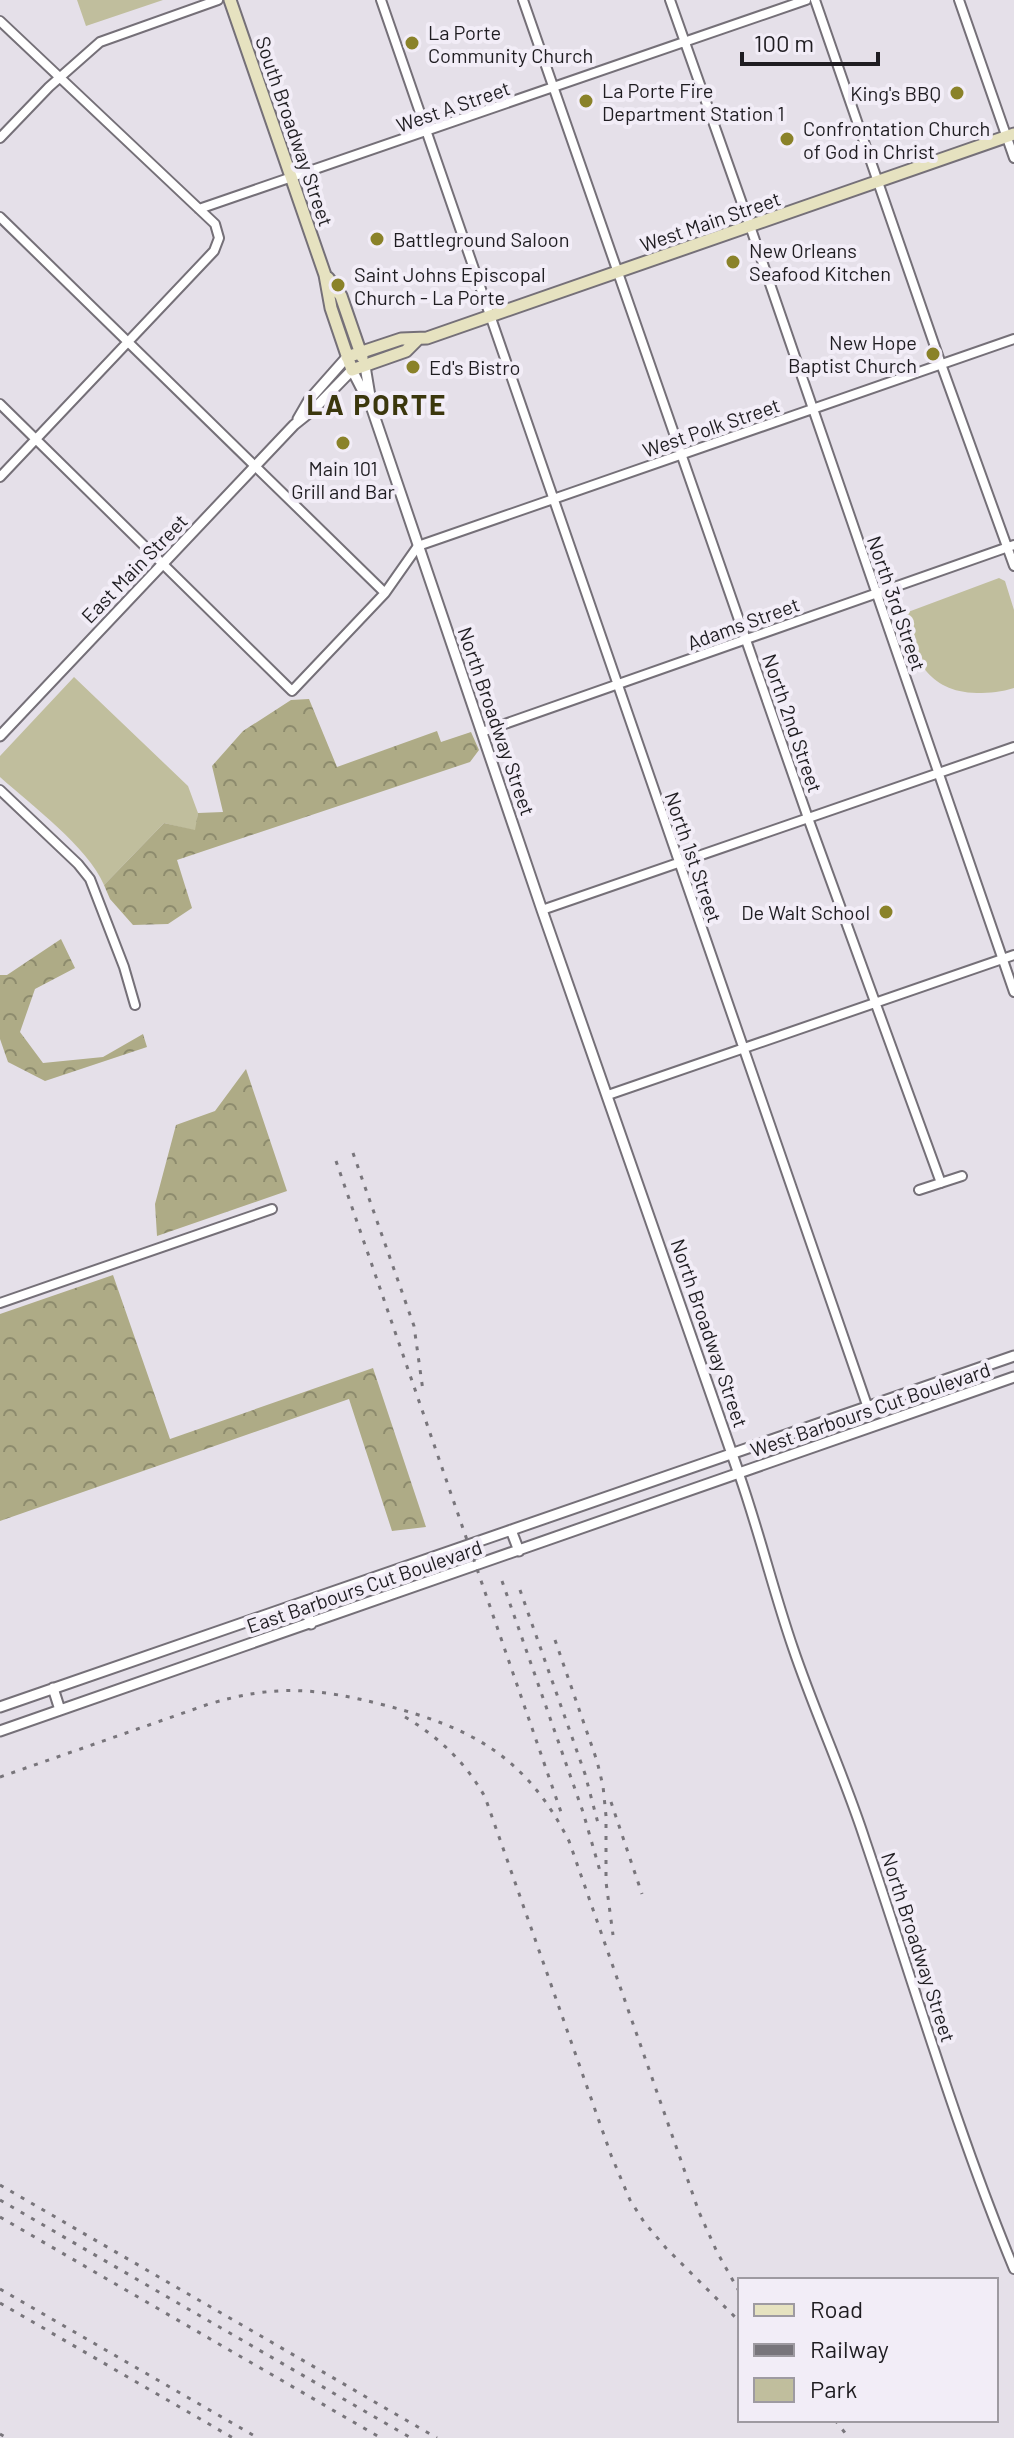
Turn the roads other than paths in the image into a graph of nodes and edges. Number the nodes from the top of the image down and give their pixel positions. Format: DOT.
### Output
graph roads {
  1 [pos="218,0"];
  2 [pos="230,0"];
  3 [pos="381,0"];
  4 [pos="523,0"];
  5 [pos="670,0"];
  6 [pos="806,0"];
  7 [pos="815,0"];
  8 [pos="959,0"];
  9 [pos="0,21"];
  10 [pos="684,42"];
  11 [pos="59,77"];
  12 [pos="553,88"];
  13 [pos="427,132"];
  14 [pos="1010,135"];
  15 [pos="0,138"];
  16 [pos="1014,158"];
  17 [pos="292,178"];
  18 [pos="878,181"];
  19 [pos="199,209"];
  20 [pos="0,217"];
  21 [pos="750,226"];
  22 [pos="617,272"];
  23 [pos="325,275"];
  24 [pos="491,316"];
  25 [pos="1014,339"];
  26 [pos="417,340"];
  27 [pos="129,341"];
  28 [pos="361,353"];
  29 [pos="347,357"];
  30 [pos="941,364"];
  31 [pos="365,366"];
  32 [pos="352,370"];
  33 [pos="0,404"];
  34 [pos="372,409"];
  35 [pos="813,409"];
  36 [pos="294,425"];
  37 [pos="36,438"];
  38 [pos="682,454"];
  39 [pos="256,467"];
  40 [pos="0,477"];
  41 [pos="555,499"];
  42 [pos="418,546"];
  43 [pos="1011,546"];
  44 [pos="164,564"];
  45 [pos="1014,566"];
  46 [pos="876,592"];
  47 [pos="385,593"];
  48 [pos="747,639"];
  49 [pos="619,684"];
  50 [pos="482,732"];
  51 [pos="0,736"];
  52 [pos="1014,747"];
  53 [pos="939,773"];
  54 [pos="0,790"];
  55 [pos="808,818"];
  56 [pos="679,863"];
  57 [pos="542,910"];
  58 [pos="1014,955"];
  59 [pos="1003,959"];
  60 [pos="1014,992"];
  61 [pos="875,1003"];
  62 [pos="135,1005"];
  63 [pos="744,1048"];
  64 [pos="608,1095"];
  65 [pos="962,1176"];
  66 [pos="941,1183"];
  67 [pos="919,1190"];
  68 [pos="272,1209"];
  69 [pos="0,1303"];
  70 [pos="1014,1356"];
  71 [pos="1014,1377"];
  72 [pos="868,1408"];
  73 [pos="732,1454"];
  74 [pos="739,1474"];
  75 [pos="511,1530"];
  76 [pos="519,1551"];
  77 [pos="303,1602"];
  78 [pos="311,1624"];
  79 [pos="53,1688"];
  80 [pos="0,1707"];
  81 [pos="60,1710"];
  82 [pos="0,1731"];
  83 [pos="1014,2269"];
  1 -- 11 [label="street"];
  2 -- 17 [label="main road, South Broadway Street"];
  3 -- 13 [label="street, North 1st Street"];
  4 -- 12 [label="street, North 2nd Street"];
  5 -- 10 [label="street, North 3rd Street"];
  6 -- 10 [label="street, West A Street"];
  7 -- 18 [label="street"];
  8 -- 14 [label="street"];
  9 -- 11 [label="street"];
  10 -- 12 [label="street, West A Street"];
  10 -- 21 [label="street, North 3rd Street"];
  11 -- 15 [label="street"];
  11 -- 19 [label="street"];
  12 -- 13 [label="street, West A Street"];
  12 -- 22 [label="street, North 2nd Street"];
  13 -- 17 [label="street, West A Street"];
  13 -- 24 [label="street, North 1st Street"];
  14 -- 16 [label="street"];
  14 -- 18 [label="main road, West Main Street"];
  17 -- 19 [label="street, West A Street"];
  17 -- 23 [label="main road, South Broadway Street"];
  18 -- 21 [label="main road, West Main Street"];
  18 -- 30 [label="street"];
  19 -- 27 [label="street"];
  20 -- 27 [label="street"];
  21 -- 22 [label="main road, West Main Street"];
  21 -- 35 [label="street, North 3rd Street"];
  22 -- 24 [label="main road, West Main Street"];
  22 -- 38 [label="street, North 2nd Street"];
  23 -- 28 [label="main road, South Broadway Street"];
  23 -- 29 [label="main road, South Broadway Street"];
  24 -- 26 [label="main road, West Main Street"];
  24 -- 41 [label="street, North 1st Street"];
  25 -- 30 [label="street, West Polk Street"];
  26 -- 28 [label="main road, West Main Street"];
  26 -- 31 [label="main road, West Main Street"];
  27 -- 37 [label="street"];
  27 -- 39 [label="street"];
  28 -- 29 [label="main road, West Main Street"];
  28 -- 31 [label="main road, South Broadway Street"];
  29 -- 32 [label="main road, South Broadway Street"];
  29 -- 36 [label="street, East Main Street"];
  30 -- 35 [label="street, West Polk Street"];
  30 -- 43 [label="street"];
  31 -- 32 [label="main road, West Main Street"];
  31 -- 34 [label="street, North Broadway Street"];
  32 -- 34 [label="street, North Broadway Street"];
  32 -- 36 [label="street, East Main Street"];
  33 -- 37 [label="street"];
  34 -- 42 [label="street, North Broadway Street"];
  35 -- 38 [label="street, West Polk Street"];
  35 -- 46 [label="street, North 3rd Street"];
  36 -- 39 [label="street, East Main Street"];
  37 -- 40 [label="street"];
  37 -- 44 [label="street"];
  38 -- 41 [label="street, West Polk Street"];
  38 -- 48 [label="street, North 2nd Street"];
  39 -- 44 [label="street, East Main Street"];
  39 -- 47 [label="street"];
  41 -- 42 [label="street, West Polk Street"];
  41 -- 49 [label="street, North 1st Street"];
  42 -- 47 [label="street"];
  42 -- 50 [label="street, North Broadway Street"];
  43 -- 45 [label="street"];
  43 -- 46 [label="street, Adams Street"];
  44 -- 47 [label="street"];
  44 -- 51 [label="street, East Main Street"];
  46 -- 48 [label="street, Adams Street"];
  46 -- 53 [label="street, North 3rd Street"];
  48 -- 49 [label="street, Adams Street"];
  48 -- 55 [label="street, North 2nd Street"];
  49 -- 50 [label="street, Adams Street"];
  49 -- 56 [label="street, North 1st Street"];
  50 -- 57 [label="street, North Broadway Street"];
  52 -- 53 [label="street"];
  53 -- 55 [label="street"];
  53 -- 59 [label="street, North 3rd Street"];
  54 -- 62 [label="street"];
  55 -- 56 [label="street"];
  55 -- 61 [label="street, North 2nd Street"];
  56 -- 57 [label="street"];
  56 -- 63 [label="street, North 1st Street"];
  57 -- 64 [label="street, North Broadway Street"];
  58 -- 59 [label="street"];
  59 -- 60 [label="street, North 3rd Street"];
  59 -- 61 [label="street"];
  61 -- 63 [label="street"];
  61 -- 66 [label="street, North 2nd Street"];
  63 -- 64 [label="street"];
  63 -- 72 [label="street, North 1st Street"];
  64 -- 73 [label="street, North Broadway Street"];
  65 -- 66 [label="street"];
  66 -- 67 [label="street"];
  68 -- 69 [label="street"];
  70 -- 72 [label="street, West Barbours Cut Boulevard"];
  71 -- 74 [label="street, West Barbours Cut Boulevard"];
  72 -- 73 [label="street, West Barbours Cut Boulevard"];
  73 -- 74 [label="street, North Broadway Street"];
  73 -- 75 [label="street, East Barbours Cut Boulevard"];
  74 -- 76 [label="street, East Barbours Cut Boulevard"];
  74 -- 83 [label="street, North Broadway Street"];
  75 -- 76 [label="street"];
  75 -- 77 [label="street, East Barbours Cut Boulevard"];
  76 -- 78 [label="street, East Barbours Cut Boulevard"];
  77 -- 78 [label="street"];
  77 -- 79 [label="street, East Barbours Cut Boulevard"];
  78 -- 81 [label="street, East Barbours Cut Boulevard"];
  79 -- 80 [label="street, East Barbours Cut Boulevard"];
  79 -- 81 [label="street"];
  81 -- 82 [label="street, East Barbours Cut Boulevard"];
}
